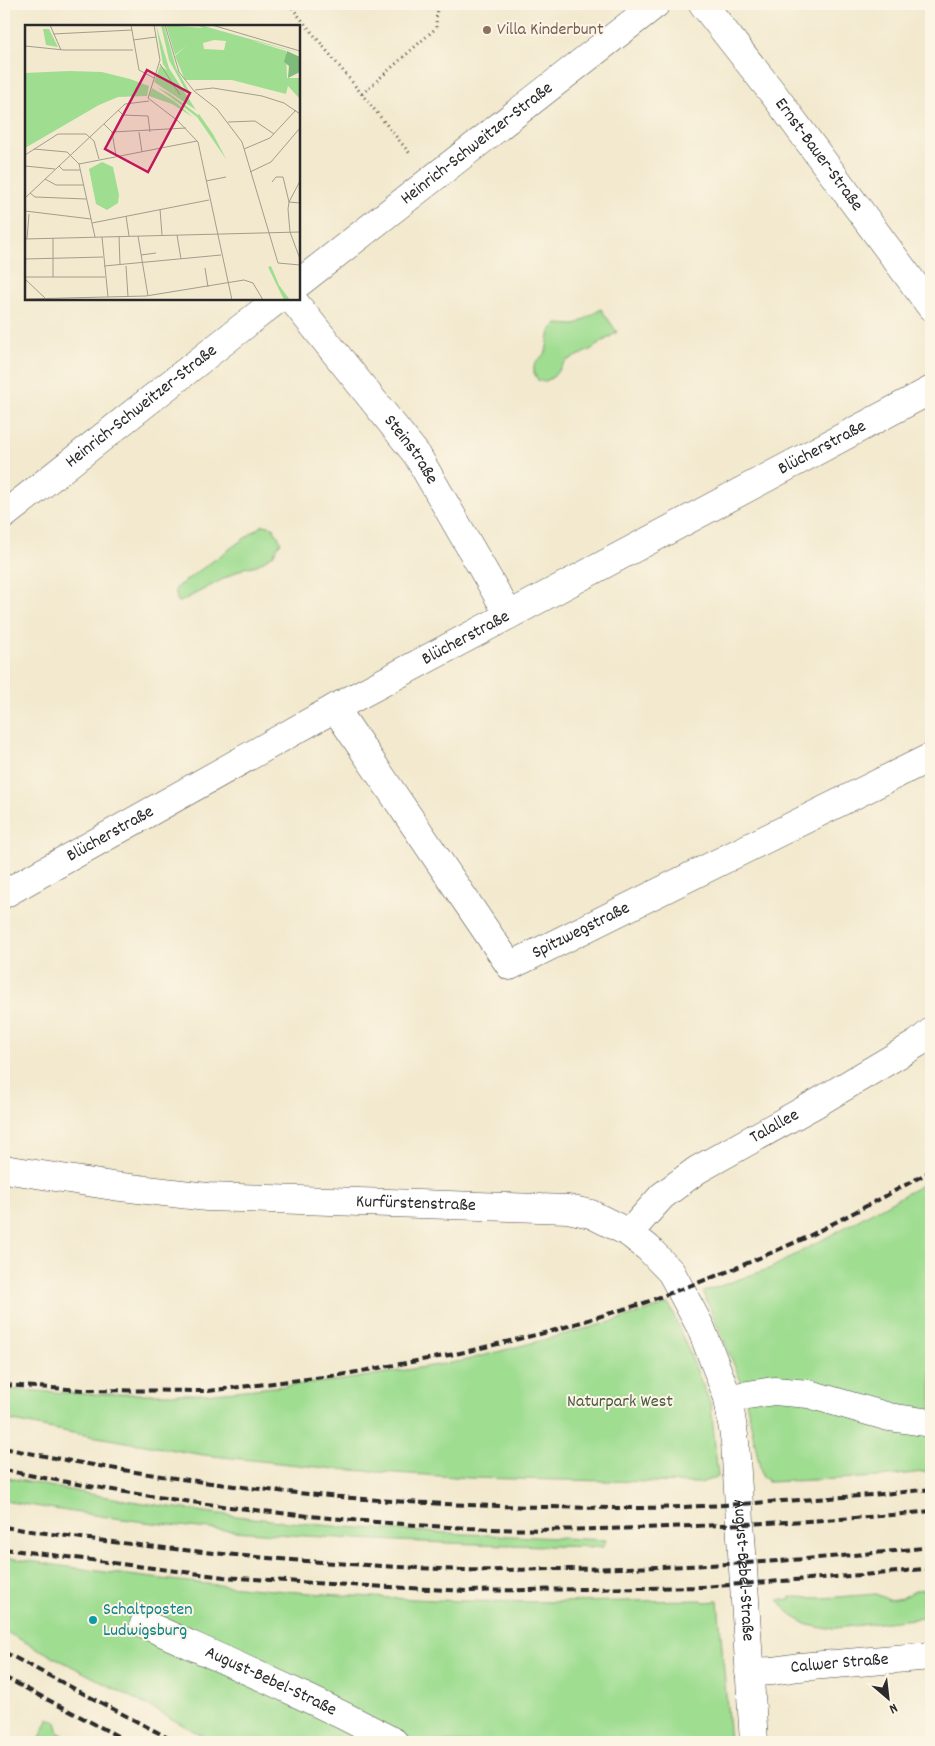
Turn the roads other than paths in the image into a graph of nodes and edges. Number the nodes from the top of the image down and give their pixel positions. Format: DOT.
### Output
graph roads {
  1 [pos="656,4"];
  2 [pos="703,4"];
  3 [pos="300,281"];
  4 [pos="277,300"];
  5 [pos="293,300"];
  6 [pos="931,307"];
  7 [pos="931,390"];
  8 [pos="4,515"];
  9 [pos="509,615"];
  10 [pos="335,708"];
  11 [pos="931,757"];
  12 [pos="4,894"];
  13 [pos="931,1032"];
  14 [pos="4,1169"];
  15 [pos="629,1233"];
  16 [pos="728,1398"];
  17 [pos="931,1423"];
  18 [pos="144,1624"];
  19 [pos="931,1656"];
  20 [pos="749,1672"];
  21 [pos="394,1742"];
  22 [pos="754,1742"];
  1 -- 3 [label="street, Heinrich-Schweitzer-Straße"];
  2 -- 6 [label="street, Ernst-Bauer-Straße"];
  4 -- 8 [label="street, Heinrich-Schweitzer-Straße"];
  5 -- 9 [label="street, Steinstraße"];
  7 -- 9 [label="street, Blücherstraße"];
  9 -- 10 [label="street, Blücherstraße"];
  10 -- 11 [label="street, Spitzwegstraße"];
  10 -- 12 [label="street, Blücherstraße"];
  13 -- 15 [label="street, Talallee"];
  14 -- 15 [label="street, Kurfürstenstraße"];
  15 -- 16 [label="street, Kurfürstenstraße"];
  16 -- 17 [label="street"];
  16 -- 20 [label="street, August-Bebel-Straße"];
  18 -- 21 [label="street, August-Bebel-Straße"];
  19 -- 20 [label="street, Calwer Straße"];
  20 -- 22 [label="street, August-Bebel-Straße"];
}
